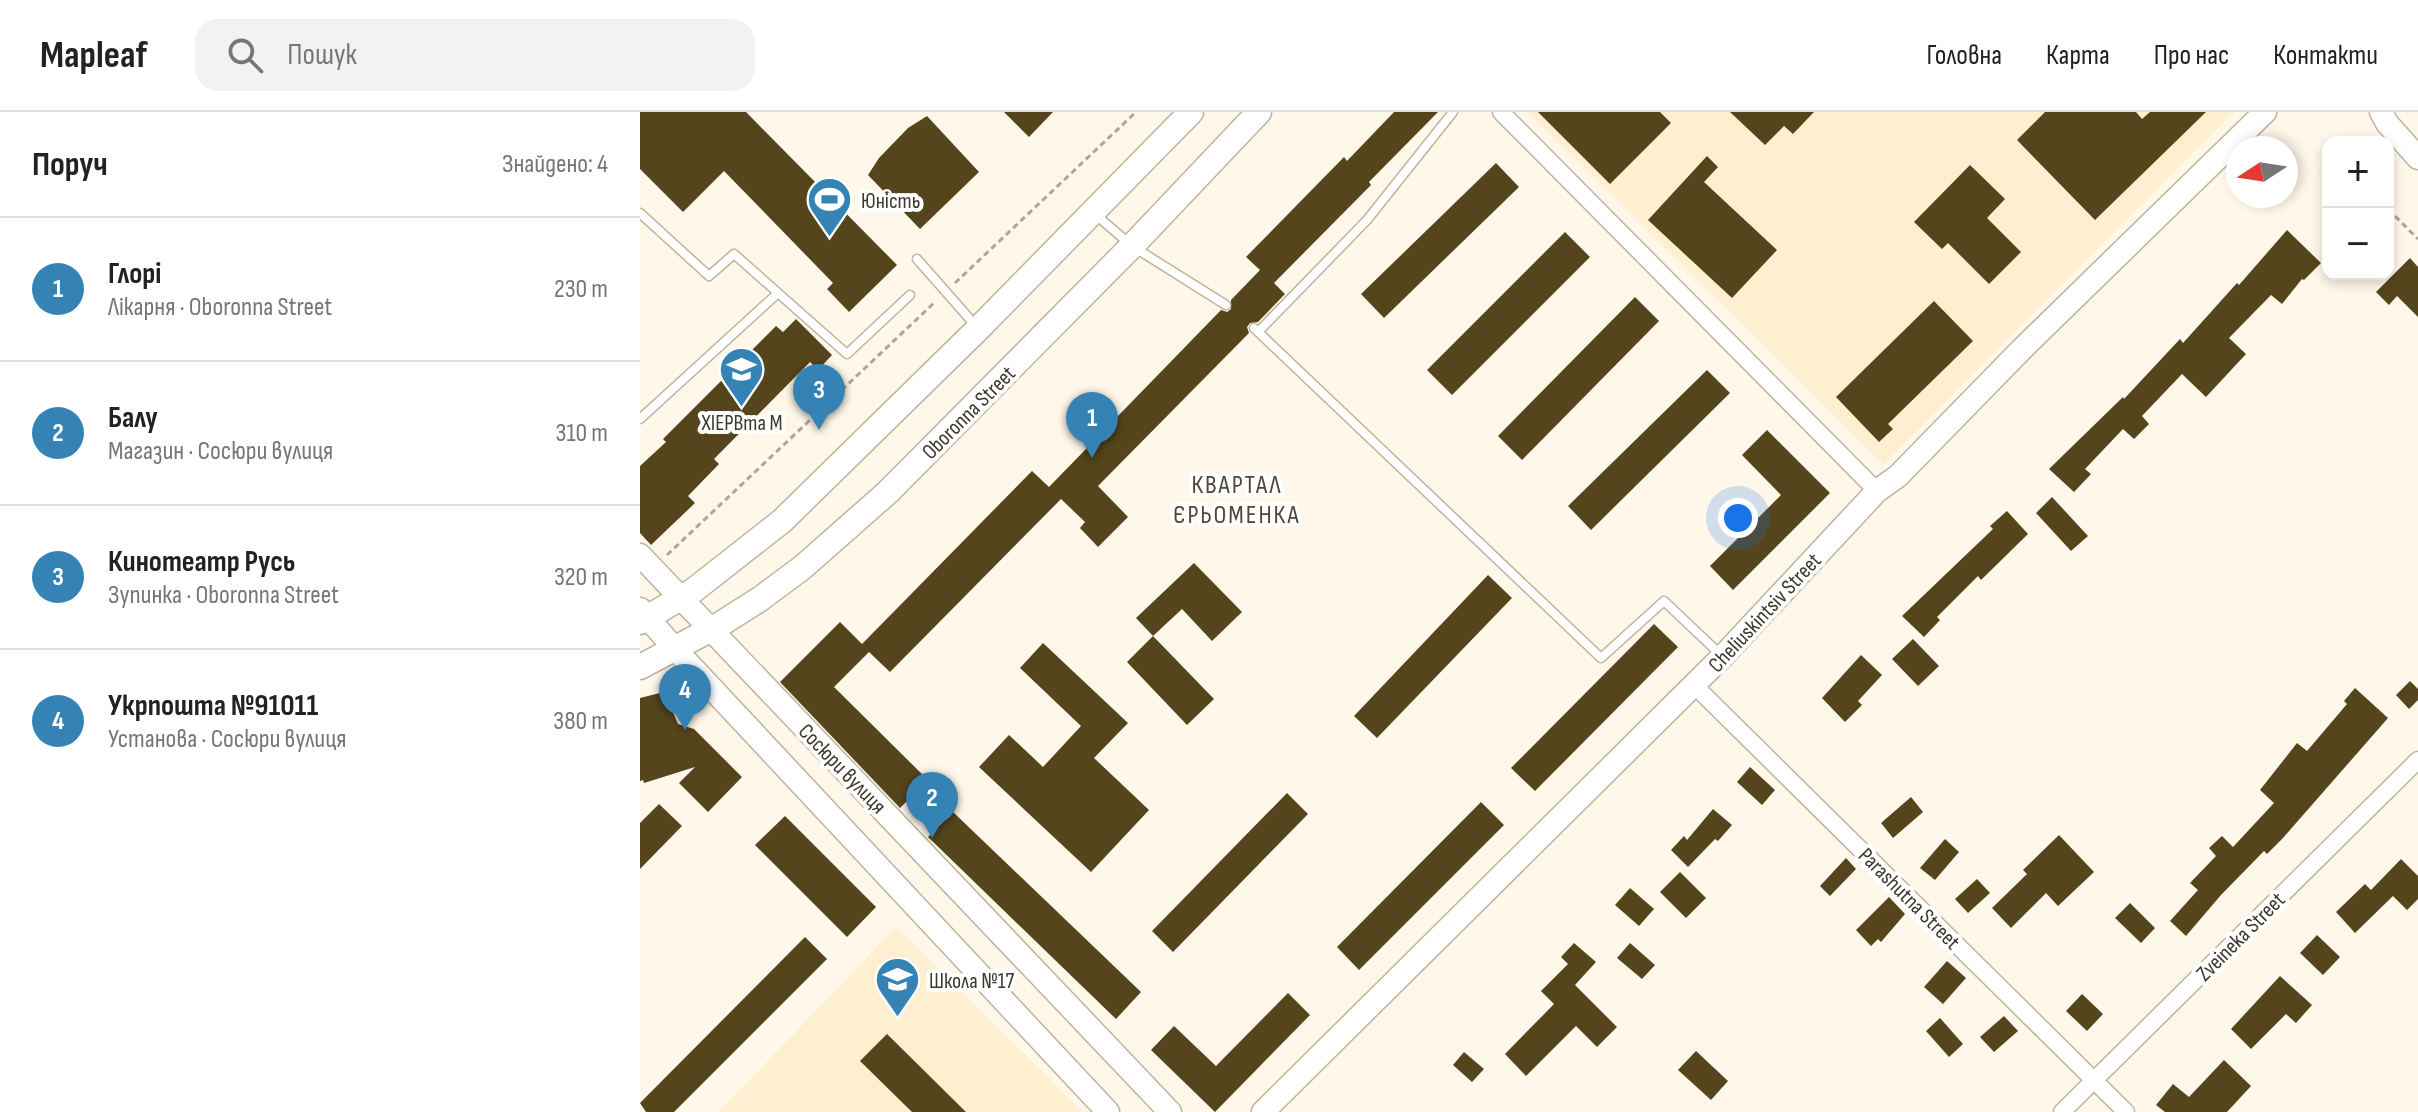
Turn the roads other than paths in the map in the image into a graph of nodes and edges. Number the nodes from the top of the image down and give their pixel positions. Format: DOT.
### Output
graph roads {
  1 [pos="1191,112"];
  2 [pos="1259,112"];
  3 [pos="1453,112"];
  4 [pos="1501,112"];
  5 [pos="2265,112"];
  6 [pos="2381,112"];
  7 [pos="2418,158"];
  8 [pos="1092,211"];
  9 [pos="640,213"];
  10 [pos="1132,246"];
  11 [pos="917,259"];
  12 [pos="778,293"];
  13 [pos="910,295"];
  14 [pos="1226,305"];
  15 [pos="978,329"];
  16 [pos="640,419"];
  17 [pos="1877,491"];
  18 [pos="646,562"];
  19 [pos="681,599"];
  20 [pos="643,617"];
  21 [pos="710,629"];
  22 [pos="675,649"];
  23 [pos="1723,656"];
  24 [pos="640,667"];
  25 [pos="1694,685"];
  26 [pos="2418,760"];
  27 [pos="2094,1079"];
  28 [pos="1108,1112"];
  29 [pos="1170,1112"];
  30 [pos="1263,1112"];
  31 [pos="2062,1112"];
  32 [pos="2126,1112"];
  1 -- 8 [label="main road"];
  2 -- 10 [label="main road, Oboronna Street"];
  3 -- 23 [label="lane"];
  4 -- 17 [label="street"];
  5 -- 17 [label="street, Cheliuskintsiv Street"];
  6 -- 7 [label="street"];
  8 -- 10 [label="lane"];
  8 -- 15 [label="main road"];
  9 -- 12 [label="lane"];
  10 -- 14 [label="lane"];
  10 -- 21 [label="main road, Oboronna Street"];
  11 -- 15 [label="lane"];
  12 -- 13 [label="lane"];
  12 -- 16 [label="lane"];
  15 -- 19 [label="main road"];
  17 -- 23 [label="street, Cheliuskintsiv Street"];
  18 -- 19 [label="street, Сосюри вулиця"];
  19 -- 20 [label="main road"];
  19 -- 21 [label="street, Сосюри вулиця"];
  20 -- 22 [label="street, Сосюри вулиця"];
  21 -- 22 [label="main road, Oboronna Street"];
  21 -- 29 [label="street, Сосюри вулиця"];
  22 -- 24 [label="main road, Oboronna Street"];
  22 -- 28 [label="street, Сосюри вулиця"];
  23 -- 25 [label="street, Cheliuskintsiv Street"];
  25 -- 27 [label="street, Parashutna Street"];
  25 -- 30 [label="street, Cheliuskintsiv Street"];
  26 -- 27 [label="street, Zveineka Street"];
  27 -- 31 [label="street, Zveineka Street"];
  27 -- 32 [label="street, Parashutna Street"];
}
